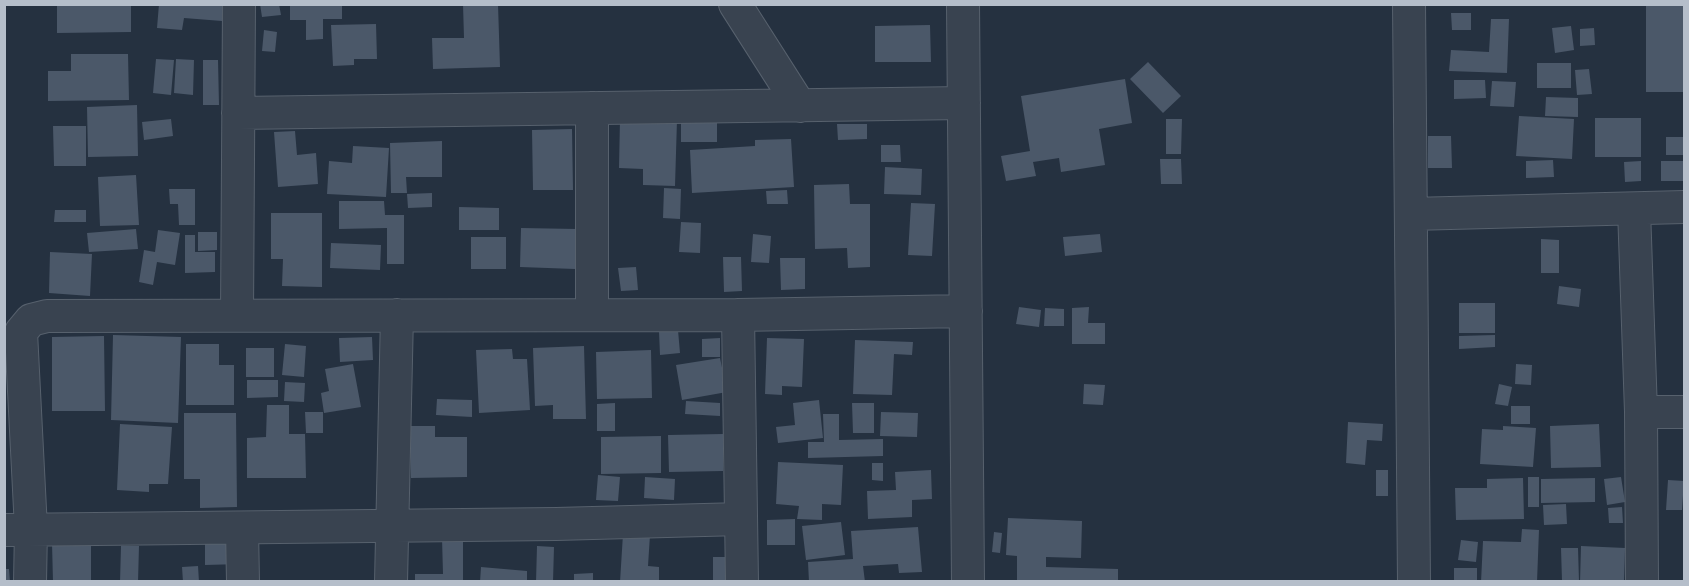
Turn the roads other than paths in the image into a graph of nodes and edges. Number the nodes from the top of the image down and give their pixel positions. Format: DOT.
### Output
graph roads {
  1 [pos="239,4"];
  2 [pos="963,4"];
  3 [pos="1409,4"];
  4 [pos="736,5"];
  5 [pos="964,103"];
  6 [pos="800,106"];
  7 [pos="592,108"];
  8 [pos="238,113"];
  9 [pos="1684,207"];
  10 [pos="1634,209"];
  11 [pos="1411,214"];
  12 [pos="966,311"];
  13 [pos="591,314"];
  14 [pos="237,315"];
  15 [pos="397,315"];
  16 [pos="738,315"];
  17 [pos="1641,412"];
  18 [pos="1684,412"];
  19 [pos="741,519"];
  20 [pos="392,525"];
  21 [pos="242,528"];
  22 [pos="18,530"];
  23 [pos="30,582"];
  24 [pos="243,582"];
  25 [pos="391,582"];
  26 [pos="742,582"];
  27 [pos="968,582"];
  28 [pos="1414,582"];
  29 [pos="1642,582"];
  1 -- 8 [label="street"];
  2 -- 5 [label="street"];
  3 -- 11 [label="street"];
  4 -- 6 [label="street"];
  5 -- 6 [label="street"];
  5 -- 12 [label="street"];
  6 -- 7 [label="street"];
  7 -- 8 [label="street"];
  7 -- 13 [label="street"];
  8 -- 14 [label="street"];
  9 -- 10 [label="street"];
  10 -- 11 [label="street"];
  10 -- 17 [label="street"];
  11 -- 28 [label="street"];
  12 -- 16 [label="street"];
  12 -- 27 [label="street"];
  13 -- 15 [label="street"];
  13 -- 16 [label="street"];
  14 -- 15 [label="street"];
  14 -- 22 [label="street"];
  15 -- 20 [label="street"];
  16 -- 19 [label="street"];
  17 -- 18 [label="street"];
  17 -- 29 [label="street"];
  19 -- 20 [label="street"];
  19 -- 26 [label="street"];
  20 -- 21 [label="street"];
  20 -- 25 [label="street"];
  21 -- 22 [label="street"];
  21 -- 24 [label="street"];
  22 -- 23 [label="street"];
}
